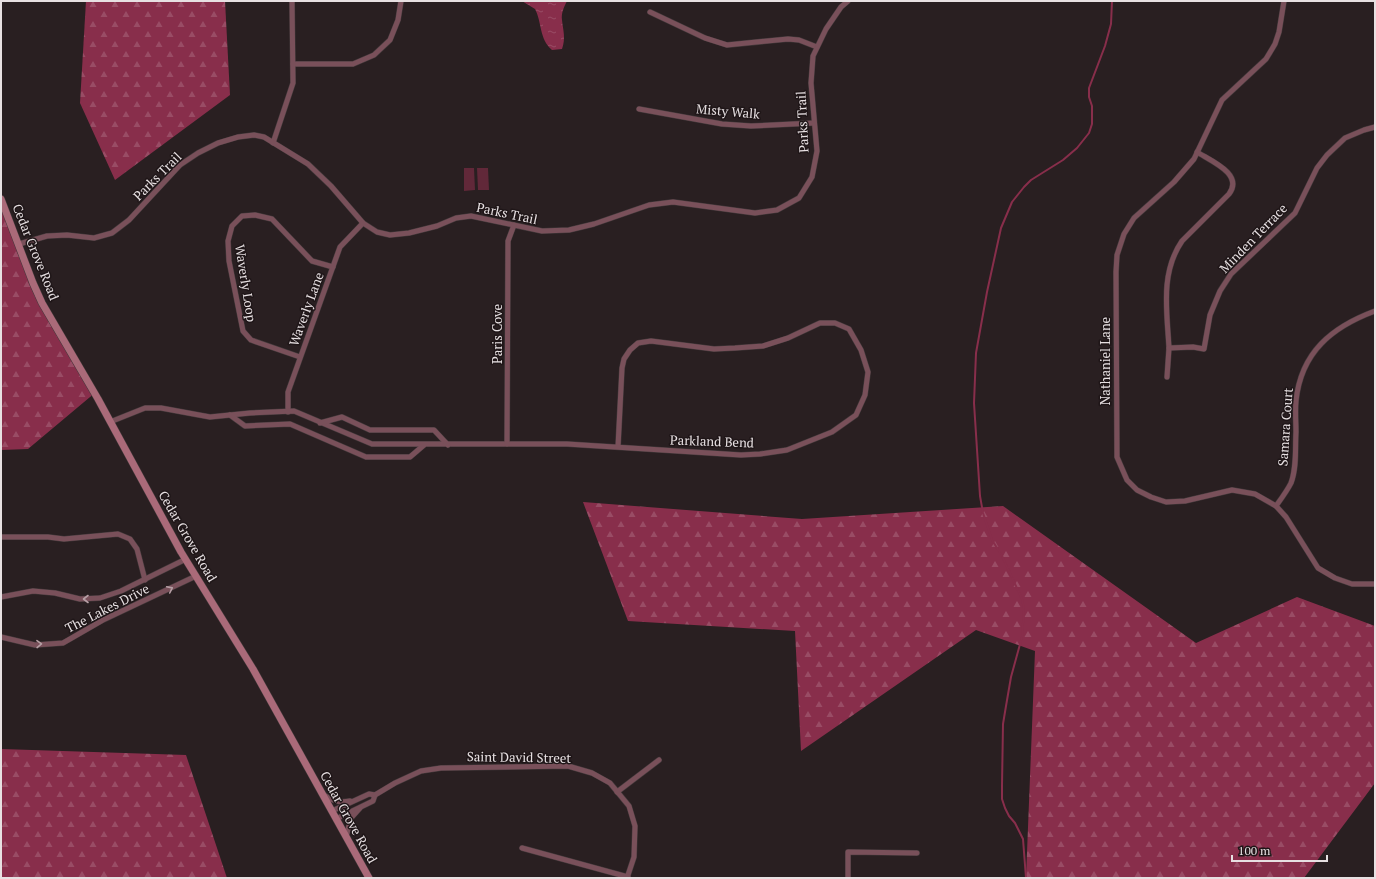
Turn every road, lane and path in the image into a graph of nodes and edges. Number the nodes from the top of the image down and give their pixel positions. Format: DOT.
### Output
graph roads {
  1 [pos="292,1"];
  2 [pos="401,1"];
  3 [pos="848,1"];
  4 [pos="1284,1"];
  5 [pos="650,12"];
  6 [pos="817,47"];
  7 [pos="293,64"];
  8 [pos="639,109"];
  9 [pos="814,123"];
  10 [pos="1375,127"];
  11 [pos="273,143"];
  12 [pos="1197,152"];
  13 [pos="1,199"];
  14 [pos="363,223"];
  15 [pos="514,225"];
  16 [pos="18,244"];
  17 [pos="333,267"];
  18 [pos="1375,311"];
  19 [pos="1169,348"];
  20 [pos="300,357"];
  21 [pos="1167,377"];
  22 [pos="288,412"];
  23 [pos="230,415"];
  24 [pos="110,422"];
  25 [pos="319,423"];
  26 [pos="507,444"];
  27 [pos="424,445"];
  28 [pos="448,445"];
  29 [pos="618,447"];
  30 [pos="1276,506"];
  31 [pos="1,537"];
  32 [pos="186,559"];
  33 [pos="196,576"];
  34 [pos="145,580"];
  35 [pos="1375,584"];
  36 [pos="1,597"];
  37 [pos="1,637"];
  38 [pos="659,760"];
  39 [pos="617,792"];
  40 [pos="322,794"];
  41 [pos="375,795"];
  42 [pos="357,800"];
  43 [pos="360,807"];
  44 [pos="332,811"];
  45 [pos="336,819"];
  46 [pos="346,837"];
  47 [pos="522,848"];
  48 [pos="917,853"];
  49 [pos="369,878"];
  50 [pos="628,878"];
  51 [pos="848,878"];
  1 -- 7 [label="street"];
  2 -- 7 [label="street"];
  3 -- 6 [label="street, Parks Trail"];
  4 -- 12 [label="street, Nathaniel Lane"];
  5 -- 6 [label="street"];
  6 -- 9 [label="street, Parks Trail"];
  7 -- 11 [label="street"];
  8 -- 9 [label="street, Misty Walk"];
  9 -- 15 [label="street, Parks Trail"];
  10 -- 19 [label="street, Minden Terrace"];
  11 -- 14 [label="street, Parks Trail"];
  11 -- 16 [label="street, Parks Trail"];
  12 -- 19 [label="street"];
  12 -- 30 [label="street, Nathaniel Lane"];
  13 -- 16 [label="main road, Cedar Grove Road"];
  14 -- 15 [label="street, Parks Trail"];
  14 -- 17 [label="street, Waverly Lane"];
  15 -- 26 [label="street, Paris Cove"];
  16 -- 24 [label="main road, Cedar Grove Road"];
  17 -- 20 [label="street, Waverly Lane"];
  17 -- 20 [label="street, Waverly Loop"];
  18 -- 30 [label="street, Samara Court"];
  19 -- 21 [label="street"];
  20 -- 22 [label="street, Waverly Lane"];
  22 -- 23 [label="street, Parkland Bend"];
  22 -- 25 [label="street, Parkland Bend"];
  23 -- 24 [label="street, Parkland Bend"];
  23 -- 27 [label="street"];
  24 -- 32 [label="main road, Cedar Grove Road"];
  25 -- 27 [label="street, Parkland Bend"];
  25 -- 28 [label="street"];
  26 -- 28 [label="street, Parkland Bend"];
  26 -- 29 [label="street, Parkland Bend"];
  27 -- 28 [label="street, Parkland Bend"];
  29 -- 29 [label="street, Parkland Bend"];
  30 -- 35 [label="street, Nathaniel Lane"];
  31 -- 34 [label="street, The Lakes Drive"];
  32 -- 33 [label="main road, Cedar Grove Road"];
  32 -- 34 [label="street, The Lakes Drive"];
  37 -- 33 [label="street, The Lakes Drive, one-way"];
  33 -- 40 [label="main road, Cedar Grove Road"];
  34 -- 36 [label="street, The Lakes Drive, one-way"];
  38 -- 39 [label="street"];
  39 -- 41 [label="street, Saint David Street"];
  39 -- 50 [label="street, Saint David Street"];
  40 -- 42 [label="street"];
  40 -- 44 [label="main road, Cedar Grove Road"];
  41 -- 42 [label="street, Saint David Street"];
  41 -- 43 [label="street, Saint David Street"];
  42 -- 44 [label="street, Saint David Street"];
  43 -- 45 [label="street, Saint David Street"];
  43 -- 46 [label="street"];
  44 -- 45 [label="main road, Cedar Grove Road"];
  45 -- 46 [label="main road, Cedar Grove Road"];
  46 -- 49 [label="main road, Cedar Grove Road"];
  47 -- 50 [label="street"];
  48 -- 51 [label="street"];
}
